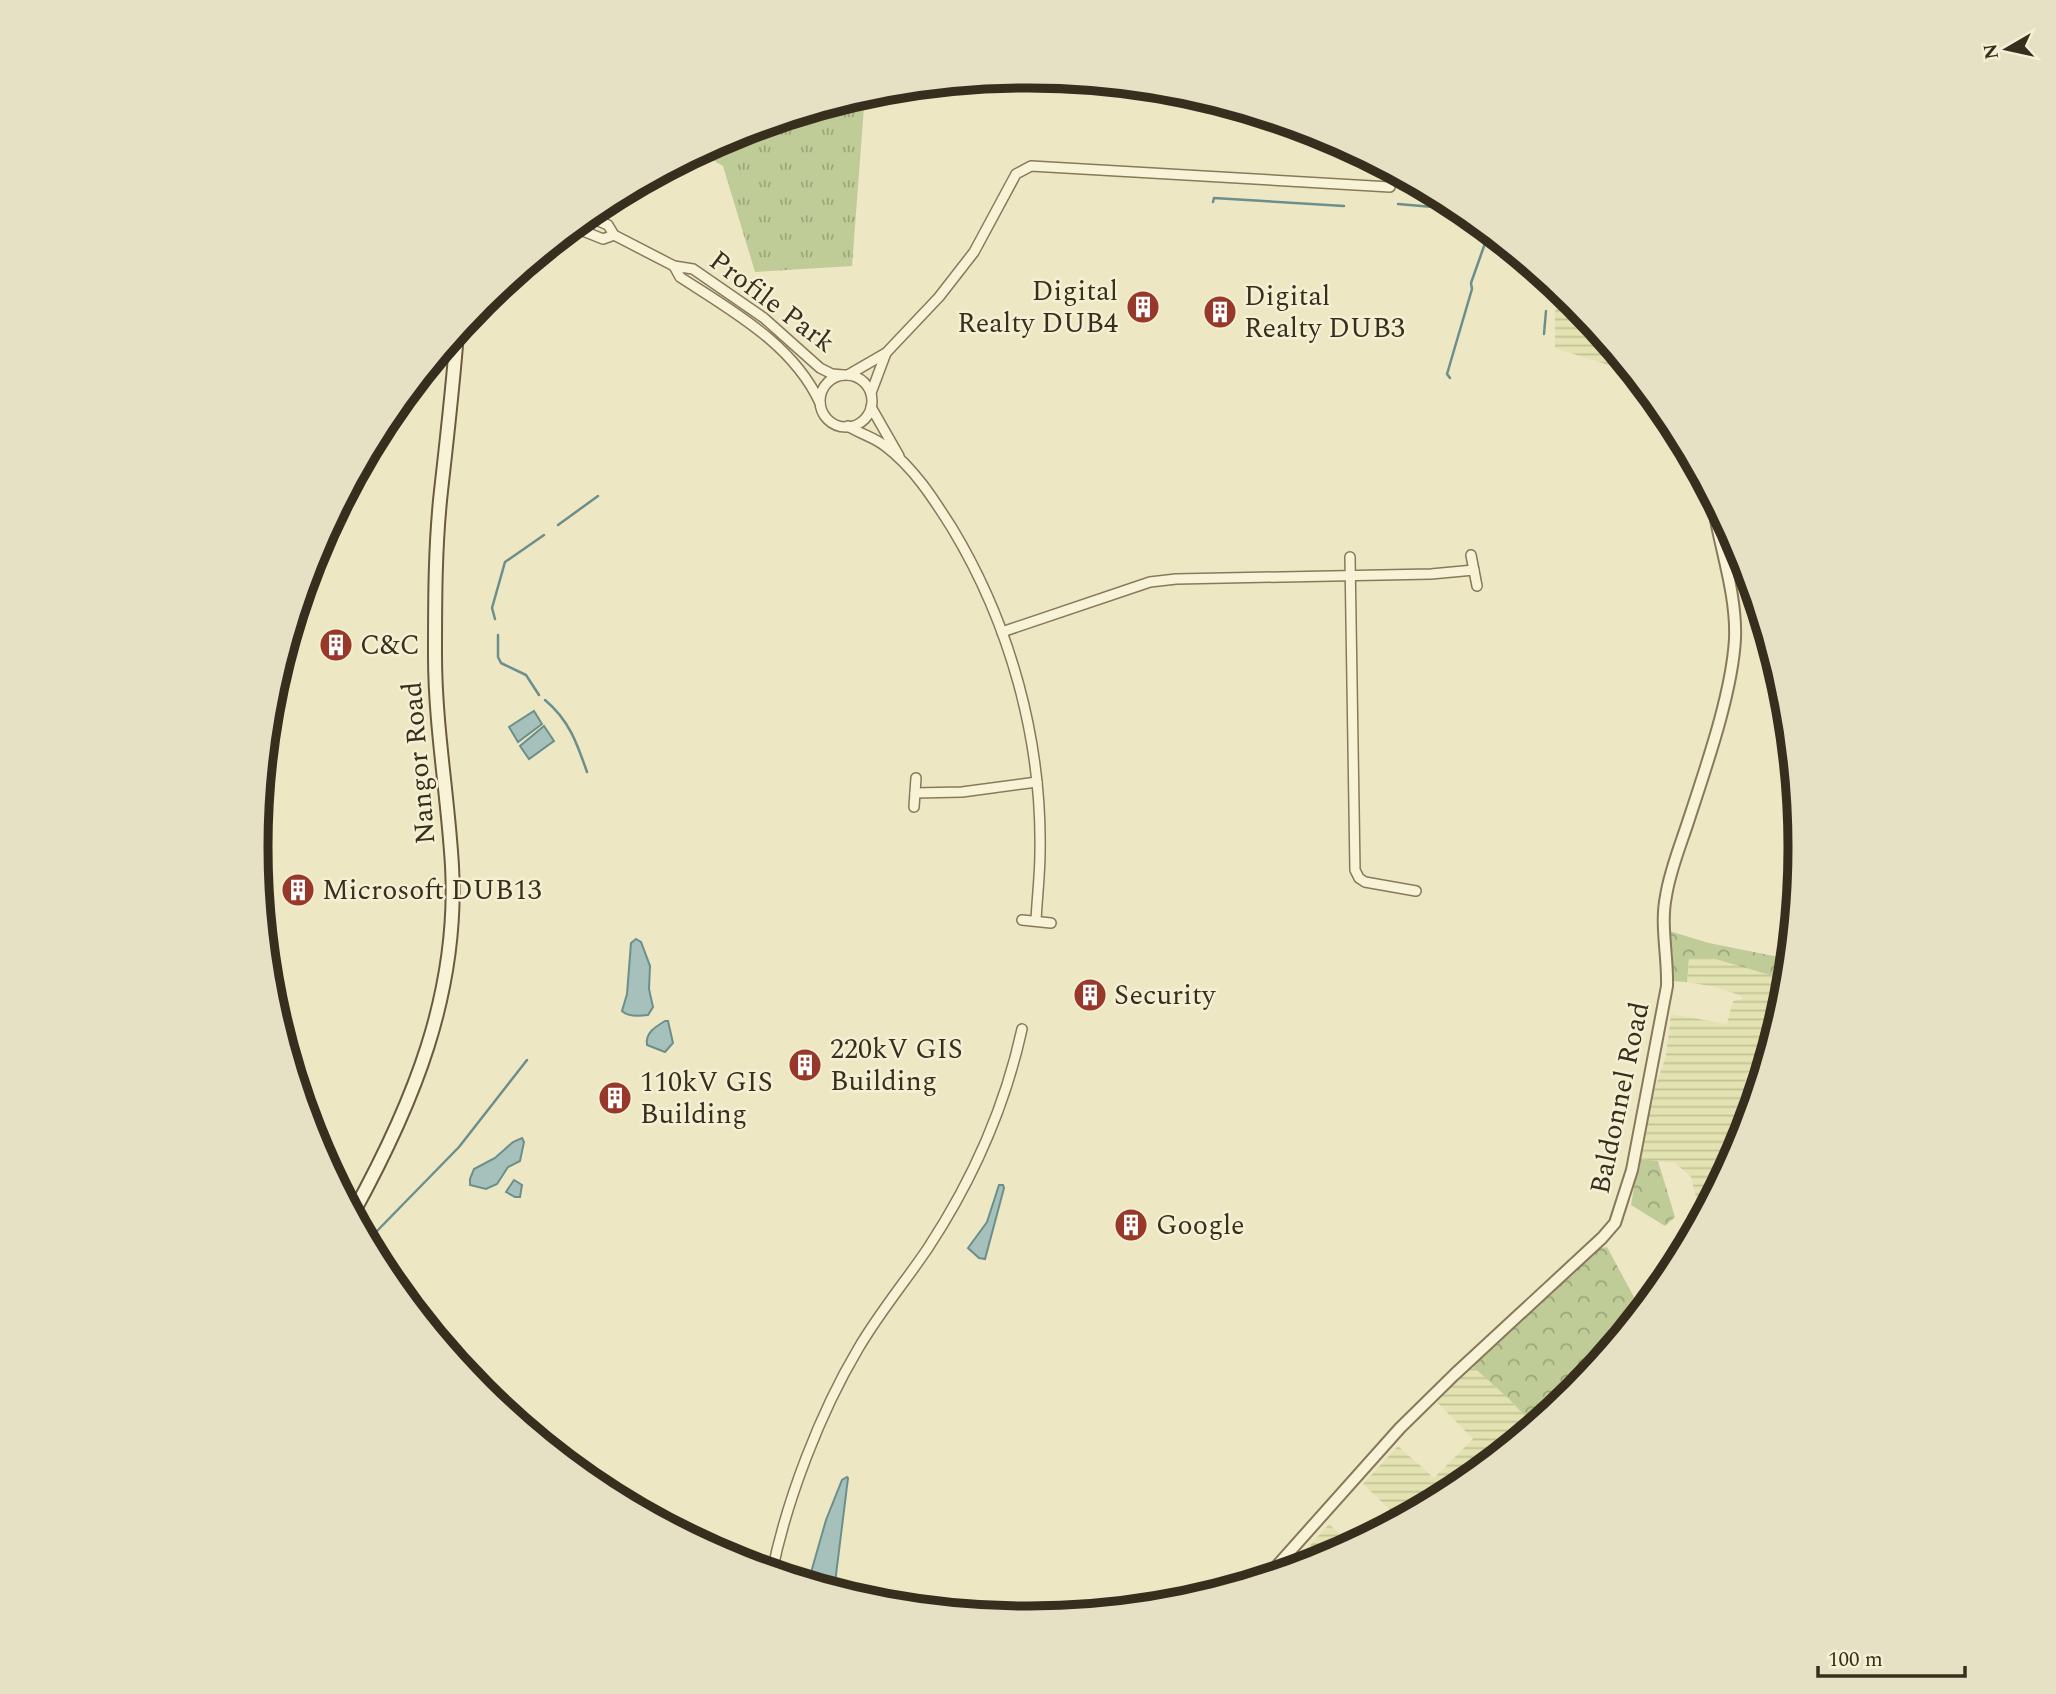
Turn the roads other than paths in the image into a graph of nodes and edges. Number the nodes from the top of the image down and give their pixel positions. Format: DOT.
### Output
graph roads {
  1 [pos="1390,187"];
  2 [pos="598,221"];
  3 [pos="584,231"];
  4 [pos="614,235"];
  5 [pos="674,266"];
  6 [pos="456,348"];
  7 [pos="886,353"];
  8 [pos="846,375"];
  9 [pos="871,393"];
  10 [pos="820,402"];
  11 [pos="871,407"];
  12 [pos="848,426"];
  13 [pos="902,460"];
  14 [pos="1718,531"];
  15 [pos="1471,555"];
  16 [pos="1350,557"];
  17 [pos="1474,570"];
  18 [pos="1350,576"];
  19 [pos="1477,586"];
  20 [pos="1002,632"];
  21 [pos="916,778"];
  22 [pos="1037,782"];
  23 [pos="915,793"];
  24 [pos="914,807"];
  25 [pos="1416,891"];
  26 [pos="1022,920"];
  27 [pos="1036,921"];
  28 [pos="1051,923"];
  29 [pos="1022,1029"];
  30 [pos="358,1204"];
  31 [pos="774,1563"];
  32 [pos="1279,1563"];
  1 -- 7 [label="street"];
  2 -- 4 [label="street, Profile Park"];
  3 -- 4 [label="street, Profile Park"];
  4 -- 5 [label="street, Profile Park"];
  5 -- 8 [label="street, Profile Park"];
  5 -- 10 [label="street, Profile Park"];
  6 -- 30 [label="main road, Nangor Road"];
  7 -- 8 [label="street"];
  7 -- 9 [label="street"];
  8 -- 9 [label="street"];
  8 -- 10 [label="street"];
  9 -- 11 [label="street"];
  10 -- 12 [label="street"];
  11 -- 12 [label="street"];
  11 -- 13 [label="street"];
  12 -- 13 [label="street"];
  13 -- 20 [label="street"];
  14 -- 32 [label="street, Baldonnel Road"];
  15 -- 17 [label="street"];
  16 -- 18 [label="street"];
  17 -- 18 [label="street"];
  17 -- 19 [label="street"];
  18 -- 20 [label="street"];
  18 -- 25 [label="street"];
  20 -- 22 [label="street"];
  21 -- 23 [label="street"];
  22 -- 23 [label="street"];
  22 -- 27 [label="street"];
  23 -- 24 [label="street"];
  26 -- 27 [label="street"];
  27 -- 28 [label="street"];
  29 -- 31 [label="street"];
}
